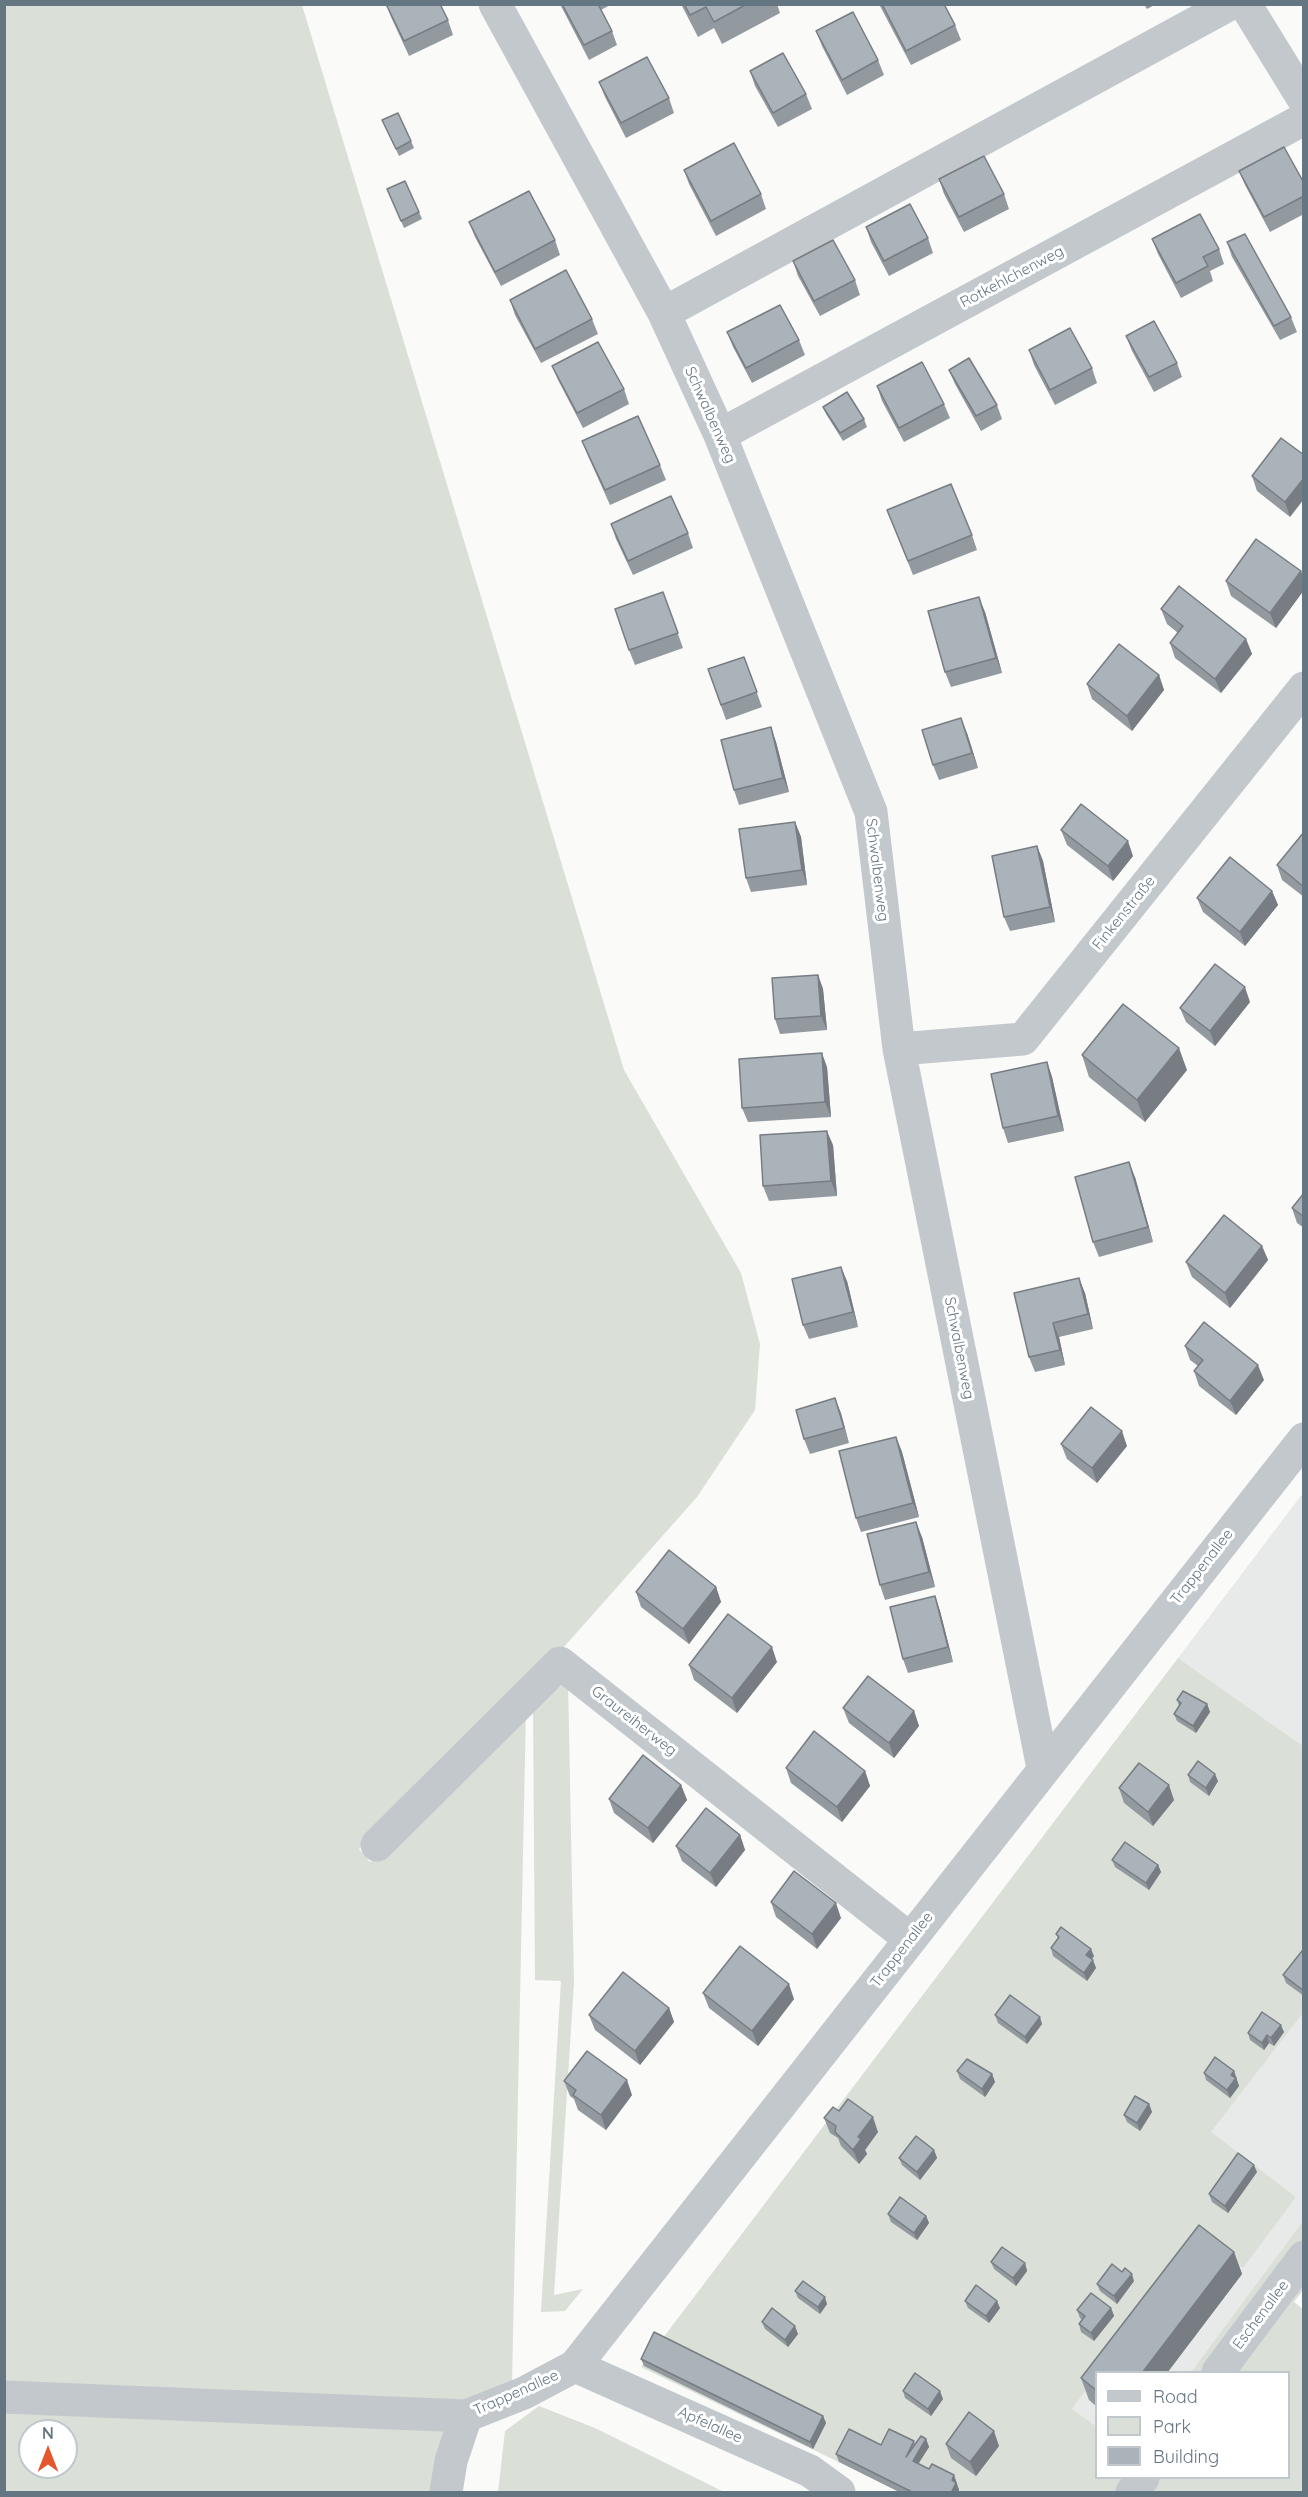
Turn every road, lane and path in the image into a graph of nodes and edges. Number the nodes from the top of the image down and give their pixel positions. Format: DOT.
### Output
graph roads {
  1 [pos="495,4"];
  2 [pos="1230,4"];
  3 [pos="1245,4"];
  4 [pos="1304,100"];
  5 [pos="1304,119"];
  6 [pos="664,313"];
  7 [pos="720,435"];
  8 [pos="1304,688"];
  9 [pos="899,1049"];
  10 [pos="1304,1439"];
  11 [pos="1043,1768"];
  12 [pos="377,1845"];
  13 [pos="910,1939"];
  14 [pos="1304,2257"];
  15 [pos="575,2366"];
  16 [pos="1219,2371"];
  17 [pos="4,2397"];
  18 [pos="466,2416"];
  19 [pos="1142,2479"];
  20 [pos="446,2493"];
  21 [pos="840,2493"];
  22 [pos="1132,2493"];
  1 -- 6 [label="street, Schwalbenweg"];
  2 -- 6 [label="street"];
  3 -- 4 [label="street"];
  5 -- 7 [label="street, Rotkehlchenweg"];
  6 -- 7 [label="street, Schwalbenweg"];
  7 -- 9 [label="street, Schwalbenweg"];
  8 -- 9 [label="street, Finkenstraße"];
  9 -- 11 [label="street, Schwalbenweg"];
  10 -- 11 [label="street, Trappenallee"];
  11 -- 13 [label="street, Trappenallee"];
  12 -- 13 [label="street, Graureiherweg"];
  13 -- 15 [label="street, Trappenallee"];
  14 -- 16 [label="street, Eschenallee"];
  15 -- 18 [label="street, Trappenallee"];
  15 -- 21 [label="street, Apfelallee"];
  17 -- 18 [label="street"];
  18 -- 20 [label="street"];
  19 -- 22 [label="street"];
}
